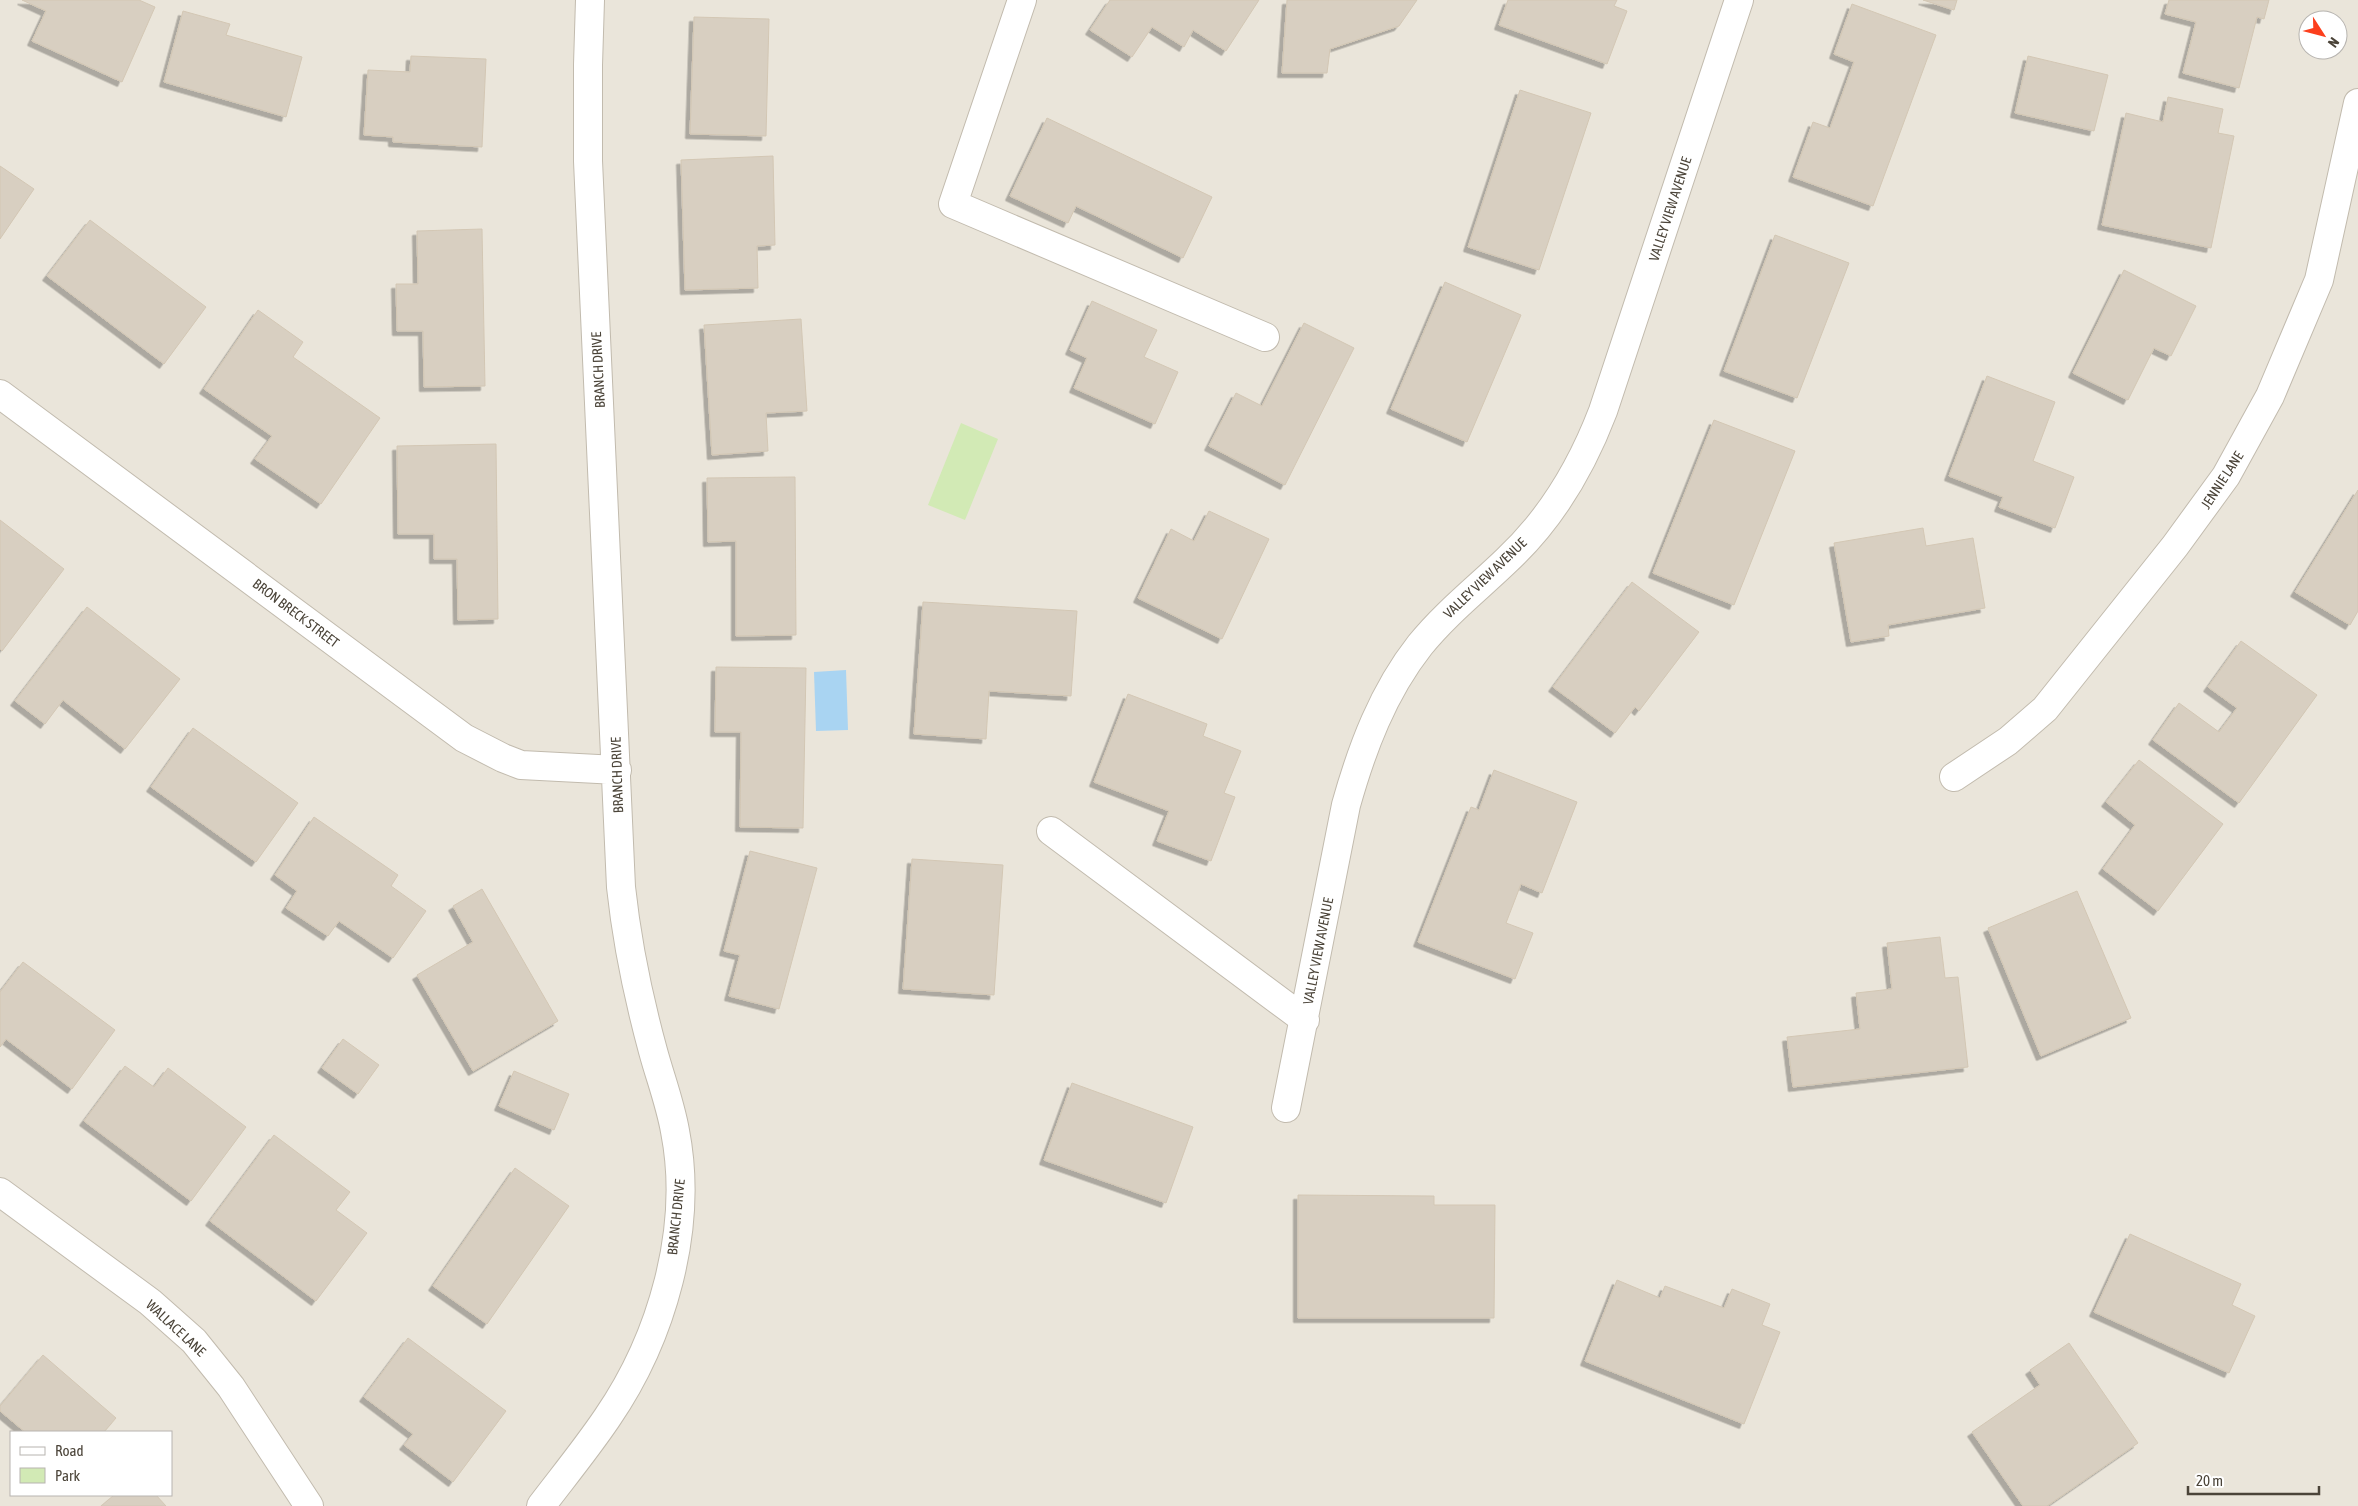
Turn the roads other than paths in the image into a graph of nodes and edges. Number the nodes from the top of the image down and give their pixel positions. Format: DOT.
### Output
graph roads {
  1 [pos="590,0"];
  2 [pos="1022,0"];
  3 [pos="1739,0"];
  4 [pos="2358,103"];
  5 [pos="1265,337"];
  6 [pos="0,394"];
  7 [pos="616,770"];
  8 [pos="1954,778"];
  9 [pos="1051,831"];
  10 [pos="1305,1020"];
  11 [pos="1286,1108"];
  12 [pos="0,1192"];
  13 [pos="309,1506"];
  14 [pos="541,1506"];
  1 -- 7 [label="street, BRANCH DRIVE"];
  2 -- 5 [label="street"];
  3 -- 10 [label="street, VALLEY VIEW AVENUE"];
  4 -- 8 [label="street, JENNIE LANE"];
  6 -- 7 [label="street, BRON BRECK STREET"];
  7 -- 14 [label="street, BRANCH DRIVE"];
  9 -- 10 [label="street"];
  10 -- 11 [label="street, VALLEY VIEW AVENUE"];
  12 -- 13 [label="street, WALLACE LANE"];
}
